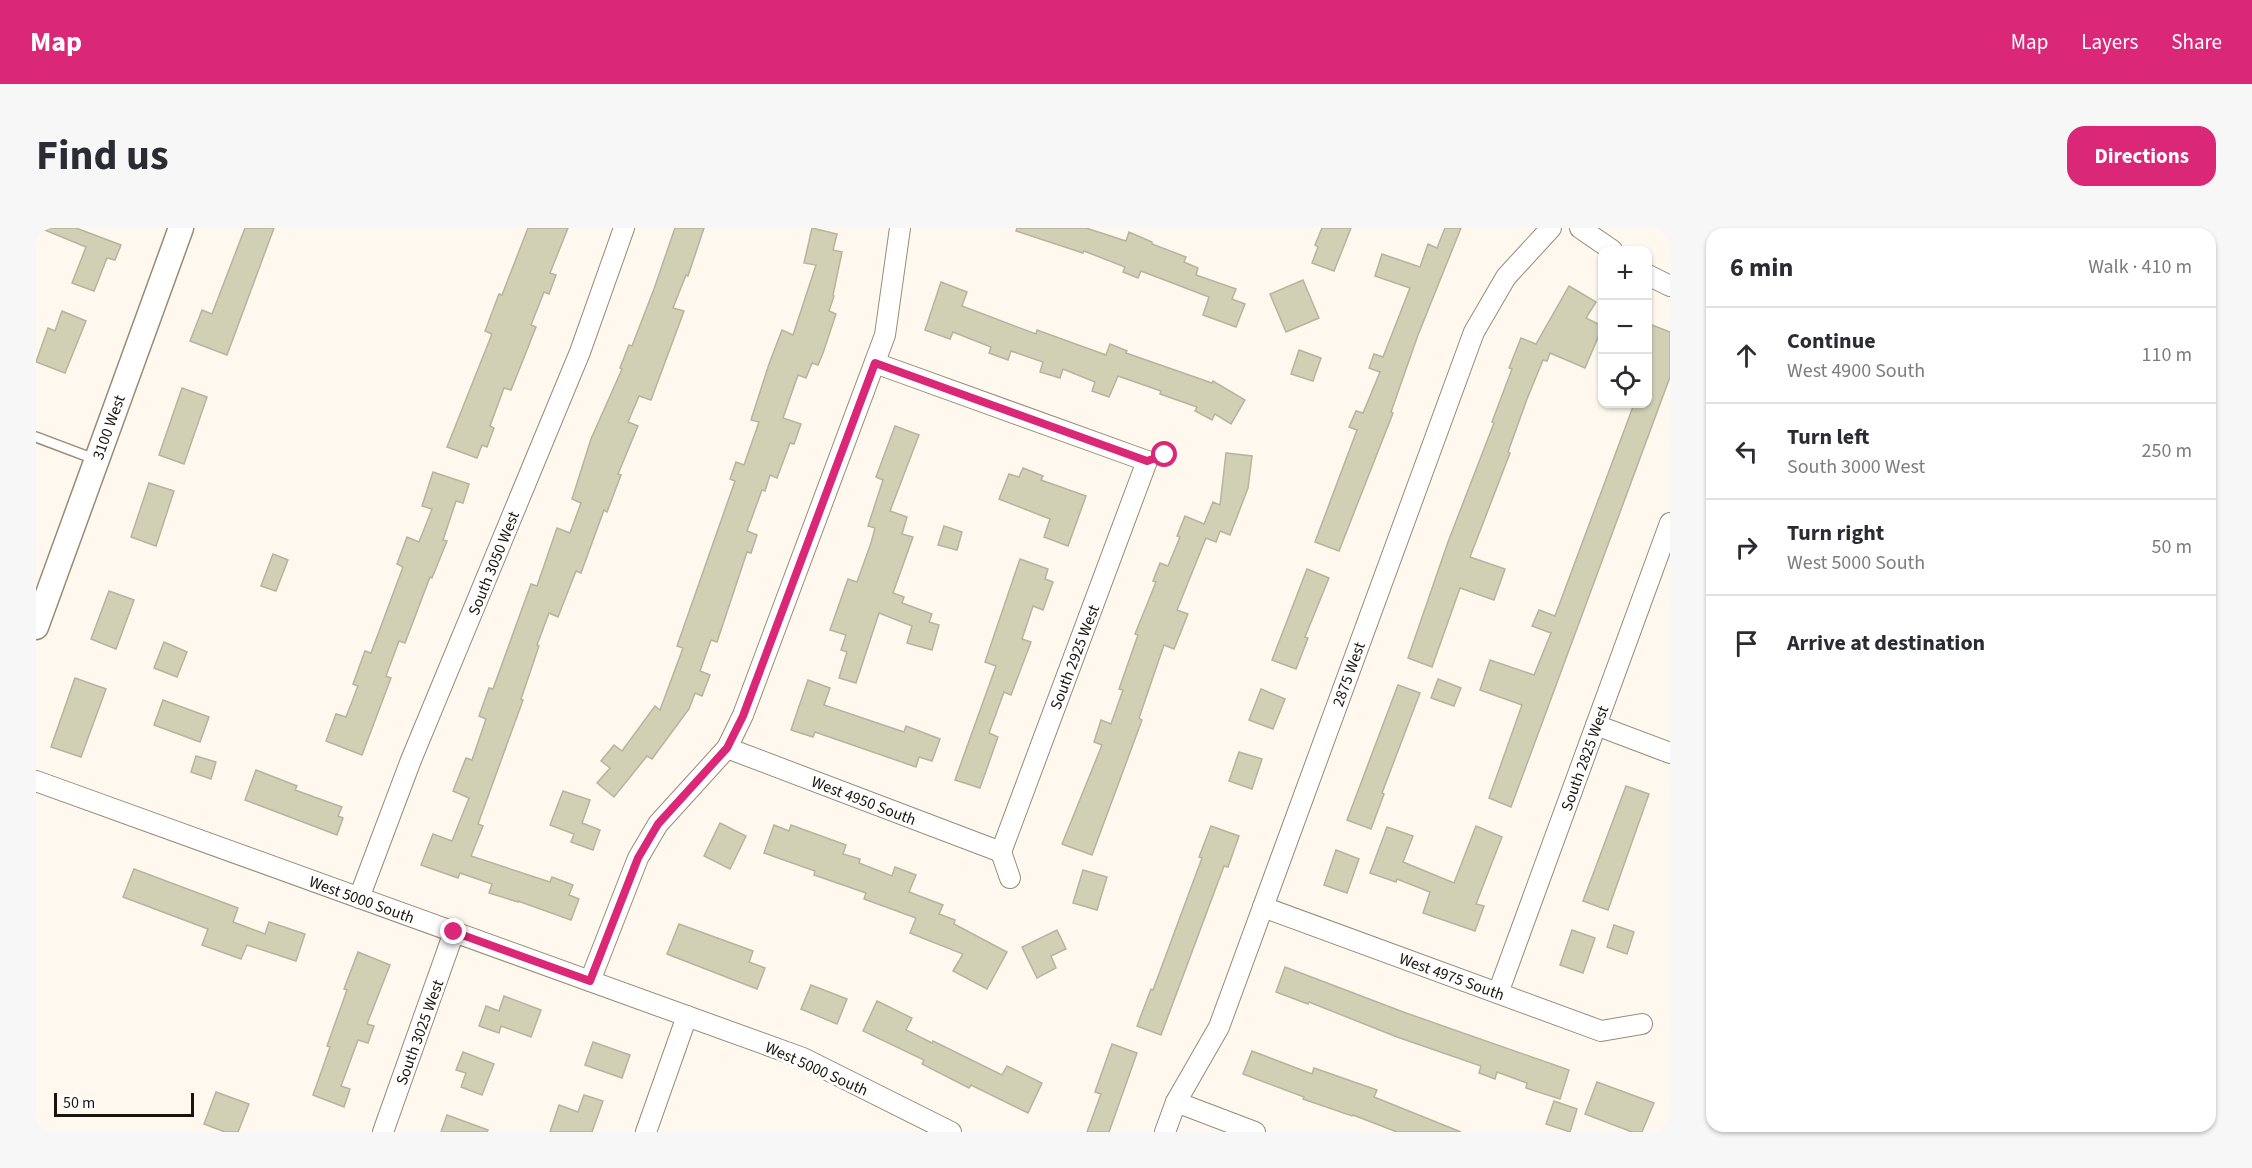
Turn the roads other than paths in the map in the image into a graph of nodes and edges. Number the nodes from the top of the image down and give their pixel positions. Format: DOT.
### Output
graph roads {
  1 [pos="181,228"];
  2 [pos="624,228"];
  3 [pos="900,228"];
  4 [pos="1551,228"];
  5 [pos="1580,228"];
  6 [pos="1606,246"];
  7 [pos="1652,277"];
  8 [pos="1670,286"];
  9 [pos="875,363"];
  10 [pos="36,437"];
  11 [pos="97,460"];
  12 [pos="1670,523"];
  13 [pos="41,596"];
  14 [pos="36,627"];
  15 [pos="1596,725"];
  16 [pos="727,748"];
  17 [pos="1670,753"];
  18 [pos="36,781"];
  19 [pos="1001,852"];
  20 [pos="1010,878"];
  21 [pos="359,898"];
  22 [pos="1263,907"];
  23 [pos="454,932"];
  24 [pos="590,981"];
  25 [pos="1498,993"];
  26 [pos="687,1016"];
  27 [pos="1642,1024"];
  28 [pos="1176,1102"];
  29 [pos="913,1123"];
  30 [pos="383,1132"];
  31 [pos="646,1132"];
  32 [pos="951,1132"];
  33 [pos="1165,1132"];
  34 [pos="1255,1132"];
  1 -- 11 [label="street, 3100 West"];
  2 -- 21 [label="street, South 3050 West"];
  3 -- 9 [label="street"];
  4 -- 22 [label="street, 2875 West"];
  5 -- 6 [label="street"];
  7 -- 8 [label="street"];
  9 -- 16 [label="street"];
  9 -- 19 [label="street, South 2925 West"];
  10 -- 11 [label="lane"];
  11 -- 13 [label="street, 3100 West"];
  12 -- 15 [label="street, South 2825 West"];
  13 -- 14 [label="street, 3100 West"];
  15 -- 17 [label="street"];
  15 -- 25 [label="street, South 2825 West"];
  16 -- 19 [label="street, West 4950 South"];
  16 -- 24 [label="street"];
  18 -- 21 [label="street, West 5000 South"];
  19 -- 20 [label="street"];
  21 -- 23 [label="street, West 5000 South"];
  22 -- 25 [label="street, West 4975 South"];
  22 -- 28 [label="street, 2875 West"];
  23 -- 24 [label="street, West 5000 South"];
  23 -- 30 [label="street, South 3025 West"];
  24 -- 26 [label="street, West 5000 South"];
  25 -- 27 [label="street, West 4975 South"];
  26 -- 29 [label="street, West 5000 South"];
  26 -- 31 [label="street"];
  28 -- 33 [label="street, 2875 West"];
  28 -- 34 [label="street"];
  29 -- 32 [label="street, West 5000 South"];
}
